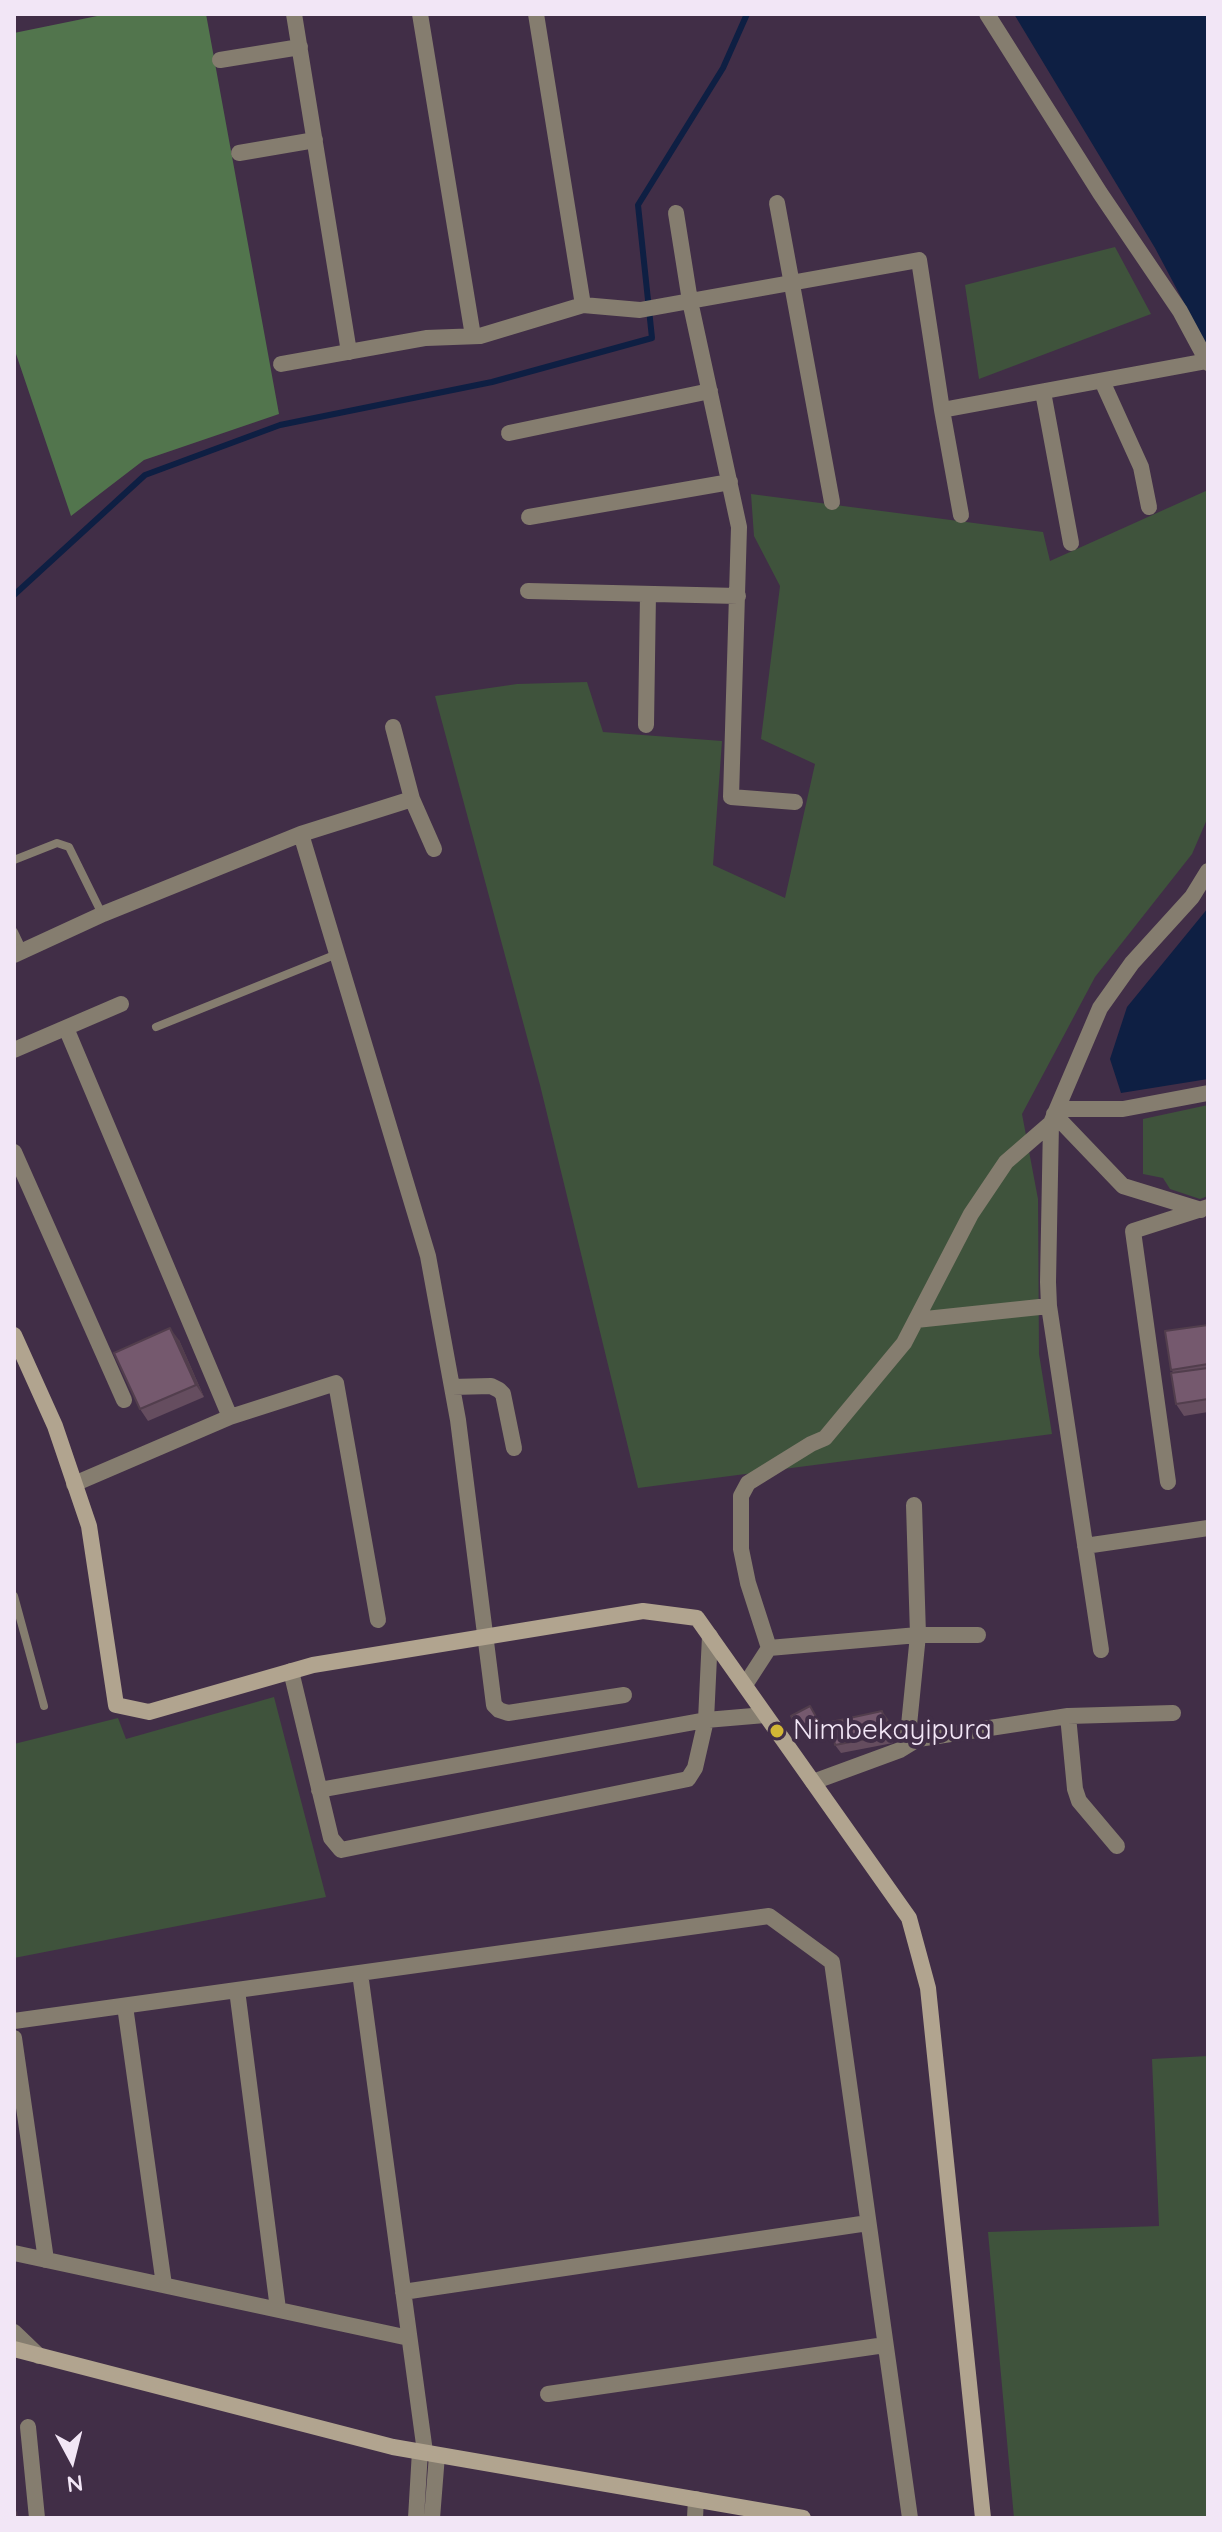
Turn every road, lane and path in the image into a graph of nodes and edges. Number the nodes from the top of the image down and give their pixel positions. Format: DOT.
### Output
graph roads {
  1 [pos="294,14"];
  2 [pos="420,14"];
  3 [pos="536,14"];
  4 [pos="987,14"];
  5 [pos="300,47"];
  6 [pos="220,60"];
  7 [pos="315,140"];
  8 [pos="239,153"];
  9 [pos="777,203"];
  10 [pos="676,213"];
  11 [pos="791,283"];
  12 [pos="690,301"];
  13 [pos="583,305"];
  14 [pos="473,336"];
  15 [pos="349,352"];
  16 [pos="1207,362"];
  17 [pos="281,364"];
  18 [pos="1102,381"];
  19 [pos="710,391"];
  20 [pos="1043,392"];
  21 [pos="942,410"];
  22 [pos="509,433"];
  23 [pos="730,482"];
  24 [pos="832,502"];
  25 [pos="1149,507"];
  26 [pos="961,515"];
  27 [pos="529,517"];
  28 [pos="1071,543"];
  29 [pos="528,591"];
  30 [pos="648,594"];
  31 [pos="738,596"];
  32 [pos="646,725"];
  33 [pos="393,727"];
  34 [pos="412,799"];
  35 [pos="795,802"];
  36 [pos="301,834"];
  37 [pos="434,849"];
  38 [pos="14,860"];
  39 [pos="1208,871"];
  40 [pos="103,914"];
  41 [pos="14,932"];
  42 [pos="19,953"];
  43 [pos="337,954"];
  44 [pos="121,1004"];
  45 [pos="156,1027"];
  46 [pos="66,1028"];
  47 [pos="14,1050"];
  48 [pos="1208,1093"];
  49 [pos="1054,1115"];
  50 [pos="14,1152"];
  51 [pos="1204,1208"];
  52 [pos="1049,1306"];
  53 [pos="916,1320"];
  54 [pos="14,1335"];
  55 [pos="21,1364"];
  56 [pos="452,1387"];
  57 [pos="124,1400"];
  58 [pos="230,1417"];
  59 [pos="514,1448"];
  60 [pos="1168,1482"];
  61 [pos="74,1484"];
  62 [pos="914,1505"];
  63 [pos="1208,1528"];
  64 [pos="1085,1546"];
  65 [pos="14,1596"];
  66 [pos="378,1620"];
  67 [pos="918,1635"];
  68 [pos="978,1635"];
  69 [pos="710,1636"];
  70 [pos="485,1637"];
  71 [pos="769,1648"];
  72 [pos="1101,1650"];
  73 [pos="291,1671"];
  74 [pos="745,1685"];
  75 [pos="624,1695"];
  76 [pos="44,1706"];
  77 [pos="1173,1713"];
  78 [pos="765,1715"];
  79 [pos="1068,1716"];
  80 [pos="706,1720"];
  81 [pos="907,1745"];
  82 [pos="813,1782"];
  83 [pos="319,1790"];
  84 [pos="1117,1846"];
  85 [pos="360,1973"];
  86 [pos="237,1990"];
  87 [pos="125,2006"];
  88 [pos="14,2021"];
  89 [pos="14,2038"];
  90 [pos="868,2223"];
  91 [pos="14,2253"];
  92 [pos="46,2260"];
  93 [pos="164,2285"];
  94 [pos="403,2292"];
  95 [pos="278,2309"];
  96 [pos="14,2332"];
  97 [pos="409,2338"];
  98 [pos="885,2345"];
  99 [pos="14,2349"];
  100 [pos="39,2356"];
  101 [pos="548,2394"];
  102 [pos="28,2427"];
  103 [pos="427,2453"];
  104 [pos="696,2499"];
  105 [pos="424,2515"];
  106 [pos="786,2516"];
  107 [pos="37,2518"];
  108 [pos="695,2518"];
  109 [pos="803,2518"];
  110 [pos="910,2518"];
  111 [pos="983,2518"];
  1 -- 5 [label="street"];
  2 -- 14 [label="street"];
  3 -- 13 [label="street"];
  4 -- 16 [label="street"];
  5 -- 6 [label="street"];
  5 -- 7 [label="street"];
  7 -- 8 [label="street"];
  7 -- 15 [label="street"];
  9 -- 11 [label="street"];
  10 -- 12 [label="street"];
  11 -- 12 [label="street"];
  11 -- 21 [label="street"];
  11 -- 24 [label="street"];
  12 -- 13 [label="street"];
  12 -- 19 [label="street"];
  13 -- 14 [label="street"];
  14 -- 15 [label="street"];
  15 -- 17 [label="street"];
  16 -- 18 [label="street"];
  18 -- 20 [label="street"];
  18 -- 25 [label="street"];
  19 -- 22 [label="street"];
  19 -- 23 [label="street"];
  20 -- 21 [label="street"];
  20 -- 28 [label="street"];
  21 -- 26 [label="street"];
  23 -- 27 [label="street"];
  23 -- 31 [label="street"];
  29 -- 30 [label="street"];
  30 -- 31 [label="street"];
  30 -- 32 [label="street"];
  31 -- 35 [label="street"];
  33 -- 34 [label="street"];
  34 -- 36 [label="street"];
  34 -- 37 [label="street"];
  36 -- 40 [label="street"];
  36 -- 43 [label="street"];
  38 -- 40 [label="lane"];
  39 -- 49 [label="street"];
  40 -- 42 [label="street"];
  41 -- 42 [label="lane"];
  43 -- 45 [label="lane"];
  43 -- 56 [label="street"];
  44 -- 46 [label="street"];
  46 -- 47 [label="street"];
  46 -- 58 [label="street"];
  48 -- 49 [label="street"];
  49 -- 51 [label="street"];
  49 -- 52 [label="street"];
  49 -- 53 [label="street"];
  50 -- 57 [label="street"];
  51 -- 60 [label="street"];
  52 -- 53 [label="street"];
  52 -- 64 [label="street"];
  53 -- 71 [label="street"];
  54 -- 55 [label="main road"];
  55 -- 61 [label="main road"];
  56 -- 59 [label="street"];
  56 -- 70 [label="street"];
  58 -- 61 [label="street"];
  58 -- 66 [label="street"];
  61 -- 73 [label="main road"];
  62 -- 67 [label="street"];
  63 -- 64 [label="street"];
  64 -- 72 [label="street"];
  65 -- 76 [label="lane"];
  67 -- 68 [label="street"];
  67 -- 71 [label="street"];
  67 -- 81 [label="street"];
  69 -- 70 [label="main road"];
  69 -- 74 [label="main road"];
  69 -- 80 [label="street"];
  70 -- 73 [label="main road"];
  70 -- 75 [label="street"];
  71 -- 74 [label="street"];
  73 -- 83 [label="street"];
  74 -- 78 [label="main road"];
  77 -- 79 [label="street"];
  78 -- 80 [label="street"];
  78 -- 82 [label="main road"];
  79 -- 81 [label="street"];
  79 -- 84 [label="street"];
  80 -- 83 [label="street"];
  80 -- 83 [label="street"];
  81 -- 82 [label="street"];
  82 -- 111 [label="main road"];
  85 -- 86 [label="street"];
  85 -- 90 [label="street"];
  85 -- 94 [label="street"];
  86 -- 87 [label="street"];
  86 -- 95 [label="street"];
  87 -- 88 [label="street"];
  87 -- 93 [label="street"];
  89 -- 92 [label="street"];
  90 -- 94 [label="street"];
  90 -- 98 [label="street"];
  91 -- 92 [label="street"];
  92 -- 93 [label="street"];
  93 -- 95 [label="street"];
  94 -- 97 [label="street"];
  95 -- 97 [label="street"];
  96 -- 100 [label="street"];
  97 -- 103 [label="street"];
  98 -- 101 [label="street"];
  98 -- 110 [label="street"];
  99 -- 100 [label="main road"];
  100 -- 103 [label="main road"];
  102 -- 107 [label="street"];
  103 -- 104 [label="main road"];
  103 -- 105 [label="street"];
  104 -- 106 [label="main road"];
  104 -- 108 [label="street"];
  106 -- 109 [label="main road"];
}
